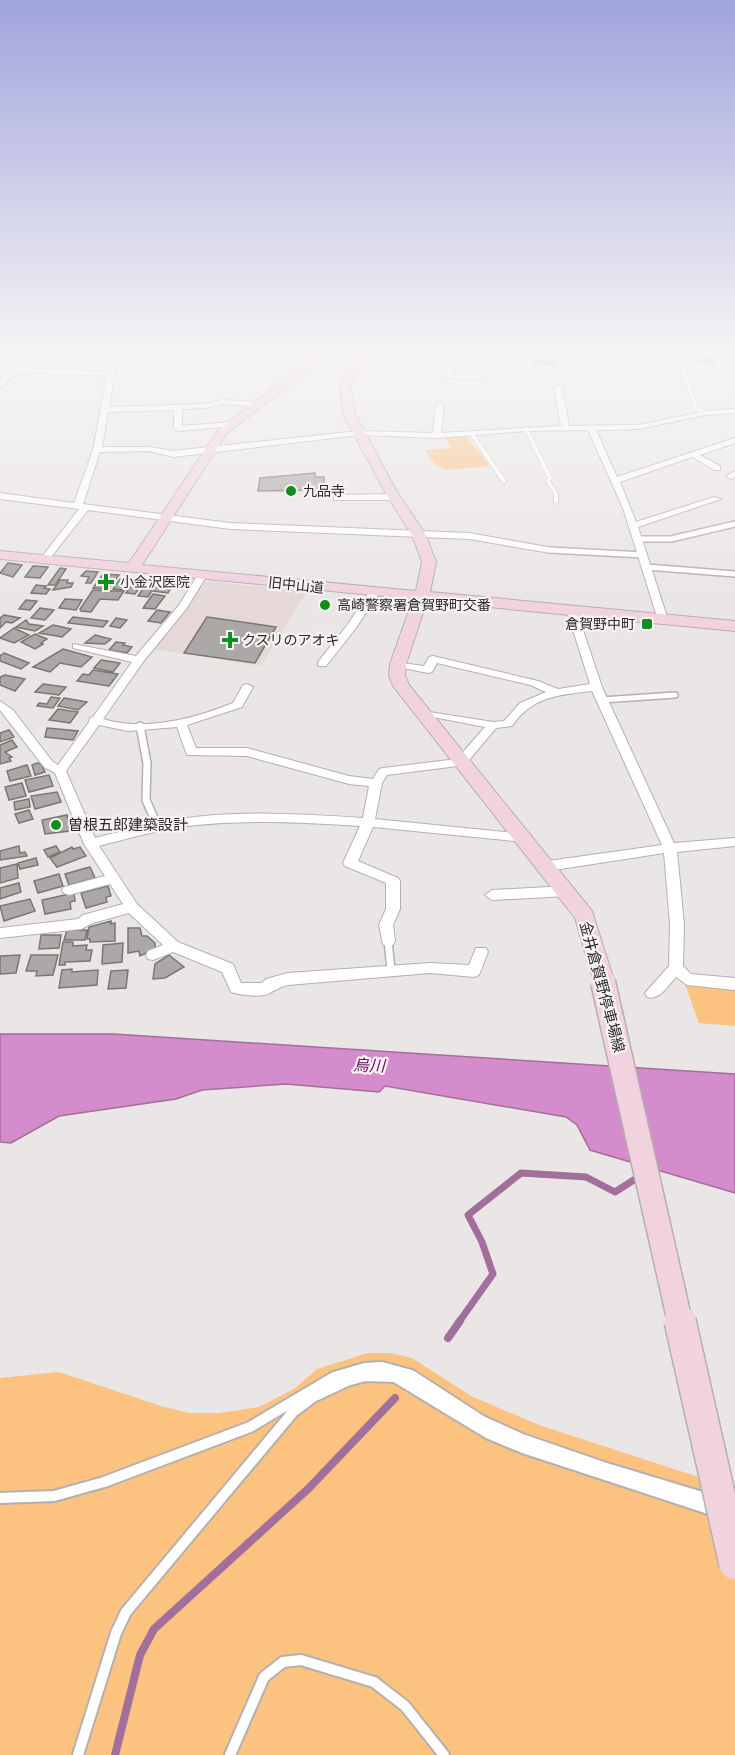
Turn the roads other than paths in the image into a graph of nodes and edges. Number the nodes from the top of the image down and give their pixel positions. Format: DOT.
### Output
graph roads {
  1 [pos="100,431"];
  2 [pos="225,431"];
  3 [pos="437,431"];
  4 [pos="500,431"];
  5 [pos="527,431"];
  6 [pos="592,431"];
  7 [pos="359,432"];
  8 [pos="471,433"];
  9 [pos="437,436"];
  10 [pos="735,440"];
  11 [pos="97,450"];
  12 [pos="207,452"];
  13 [pos="692,454"];
  14 [pos="717,468"];
  15 [pos="504,481"];
  16 [pos="615,481"];
  17 [pos="0,496"];
  18 [pos="394,497"];
  19 [pos="337,498"];
  20 [pos="717,499"];
  21 [pos="556,502"];
  22 [pos="81,508"];
  23 [pos="165,518"];
  24 [pos="735,524"];
  25 [pos="633,526"];
  26 [pos="419,535"];
  27 [pos="637,539"];
  28 [pos="550,550"];
  29 [pos="0,555"];
  30 [pos="643,555"];
  31 [pos="44,560"];
  32 [pos="647,567"];
  33 [pos="133,568"];
  34 [pos="735,574"];
  35 [pos="202,575"];
  36 [pos="374,593"];
  37 [pos="420,597"];
  38 [pos="572,611"];
  39 [pos="663,620"];
  40 [pos="735,626"];
  41 [pos="77,646"];
  42 [pos="139,660"];
  43 [pos="322,664"];
  44 [pos="398,664"];
  45 [pos="247,687"];
  46 [pos="596,687"];
  47 [pos="556,692"];
  48 [pos="675,695"];
  49 [pos="602,700"];
  50 [pos="0,704"];
  51 [pos="421,712"];
  52 [pos="94,720"];
  53 [pos="181,723"];
  54 [pos="493,725"];
  55 [pos="140,726"];
  56 [pos="461,762"];
  57 [pos="60,771"];
  58 [pos="376,783"];
  59 [pos="368,823"];
  60 [pos="158,826"];
  61 [pos="524,838"];
  62 [pos="735,842"];
  63 [pos="91,844"];
  64 [pos="670,848"];
  65 [pos="548,866"];
  66 [pos="113,878"];
  67 [pos="69,890"];
  68 [pos="567,891"];
  69 [pos="492,895"];
  70 [pos="132,907"];
  71 [pos="0,933"];
  72 [pos="388,941"];
  73 [pos="172,946"];
  74 [pos="481,952"];
  75 [pos="153,955"];
  76 [pos="676,968"];
  77 [pos="392,970"];
  78 [pos="735,984"];
  79 [pos="652,993"];
  80 [pos="0,1498"];
  81 [pos="735,1507"];
  82 [pos="735,1517"];
  83 [pos="735,1564"];
  84 [pos="78,1755"];
  85 [pos="230,1755"];
  86 [pos="444,1755"];
  1 -- 11 [label="street"];
  2 -- 12 [label="main road"];
  3 -- 9 [label="street"];
  4 -- 8 [label="street"];
  5 -- 21 [label="lane"];
  6 -- 16 [label="street"];
  7 -- 9 [label="street"];
  7 -- 12 [label="street"];
  7 -- 18 [label="main road"];
  8 -- 9 [label="street"];
  8 -- 15 [label="lane"];
  10 -- 13 [label="street"];
  11 -- 12 [label="street"];
  11 -- 22 [label="street"];
  12 -- 23 [label="main road"];
  13 -- 14 [label="street"];
  13 -- 16 [label="street"];
  16 -- 25 [label="street"];
  17 -- 22 [label="street"];
  18 -- 19 [label="street"];
  18 -- 26 [label="main road"];
  20 -- 25 [label="street"];
  22 -- 23 [label="street"];
  22 -- 31 [label="street"];
  23 -- 26 [label="street"];
  23 -- 33 [label="main road"];
  24 -- 27 [label="lane"];
  25 -- 27 [label="street"];
  26 -- 28 [label="street"];
  26 -- 37 [label="main road"];
  27 -- 30 [label="street"];
  28 -- 30 [label="lane"];
  29 -- 31 [label="main road, 旧中山道"];
  30 -- 32 [label="street"];
  31 -- 33 [label="main road, 旧中山道"];
  32 -- 34 [label="lane"];
  32 -- 39 [label="street"];
  33 -- 35 [label="main road, 旧中山道"];
  35 -- 36 [label="main road, 旧中山道"];
  35 -- 42 [label="street"];
  36 -- 37 [label="main road, 旧中山道"];
  36 -- 43 [label="street"];
  37 -- 38 [label="main road, 旧中山道"];
  37 -- 44 [label="main road"];
  38 -- 39 [label="main road, 旧中山道"];
  38 -- 46 [label="street"];
  39 -- 40 [label="main road, 旧中山道"];
  41 -- 42 [label="street"];
  42 -- 52 [label="street"];
  44 -- 47 [label="street"];
  44 -- 51 [label="main road, 金井倉賀野停車場線"];
  45 -- 53 [label="street"];
  46 -- 47 [label="street"];
  46 -- 49 [label="street"];
  47 -- 54 [label="street"];
  48 -- 49 [label="lane"];
  49 -- 64 [label="street"];
  50 -- 57 [label="street"];
  51 -- 54 [label="street"];
  51 -- 56 [label="main road, 金井倉賀野停車場線"];
  52 -- 55 [label="street"];
  52 -- 57 [label="street"];
  53 -- 55 [label="street"];
  53 -- 58 [label="street"];
  54 -- 56 [label="street"];
  55 -- 60 [label="lane"];
  56 -- 58 [label="street"];
  56 -- 61 [label="main road, 金井倉賀野停車場線"];
  57 -- 63 [label="street"];
  58 -- 59 [label="street"];
  59 -- 60 [label="street"];
  59 -- 61 [label="street"];
  59 -- 72 [label="street"];
  60 -- 63 [label="street"];
  61 -- 65 [label="main road, 金井倉賀野停車場線"];
  62 -- 64 [label="street"];
  63 -- 66 [label="street"];
  64 -- 65 [label="street"];
  64 -- 76 [label="street"];
  65 -- 68 [label="main road, 金井倉賀野停車場線"];
  66 -- 67 [label="street"];
  66 -- 70 [label="street"];
  68 -- 69 [label="street"];
  68 -- 83 [label="main road, 金井倉賀野停車場線, bridge"];
  70 -- 71 [label="street"];
  70 -- 73 [label="street"];
  72 -- 77 [label="lane"];
  73 -- 75 [label="street"];
  73 -- 77 [label="street"];
  74 -- 77 [label="street"];
  76 -- 78 [label="street"];
  76 -- 79 [label="street"];
  80 -- 81 [label="lane"];
  82 -- 84 [label="lane"];
  85 -- 86 [label="lane"];
}
